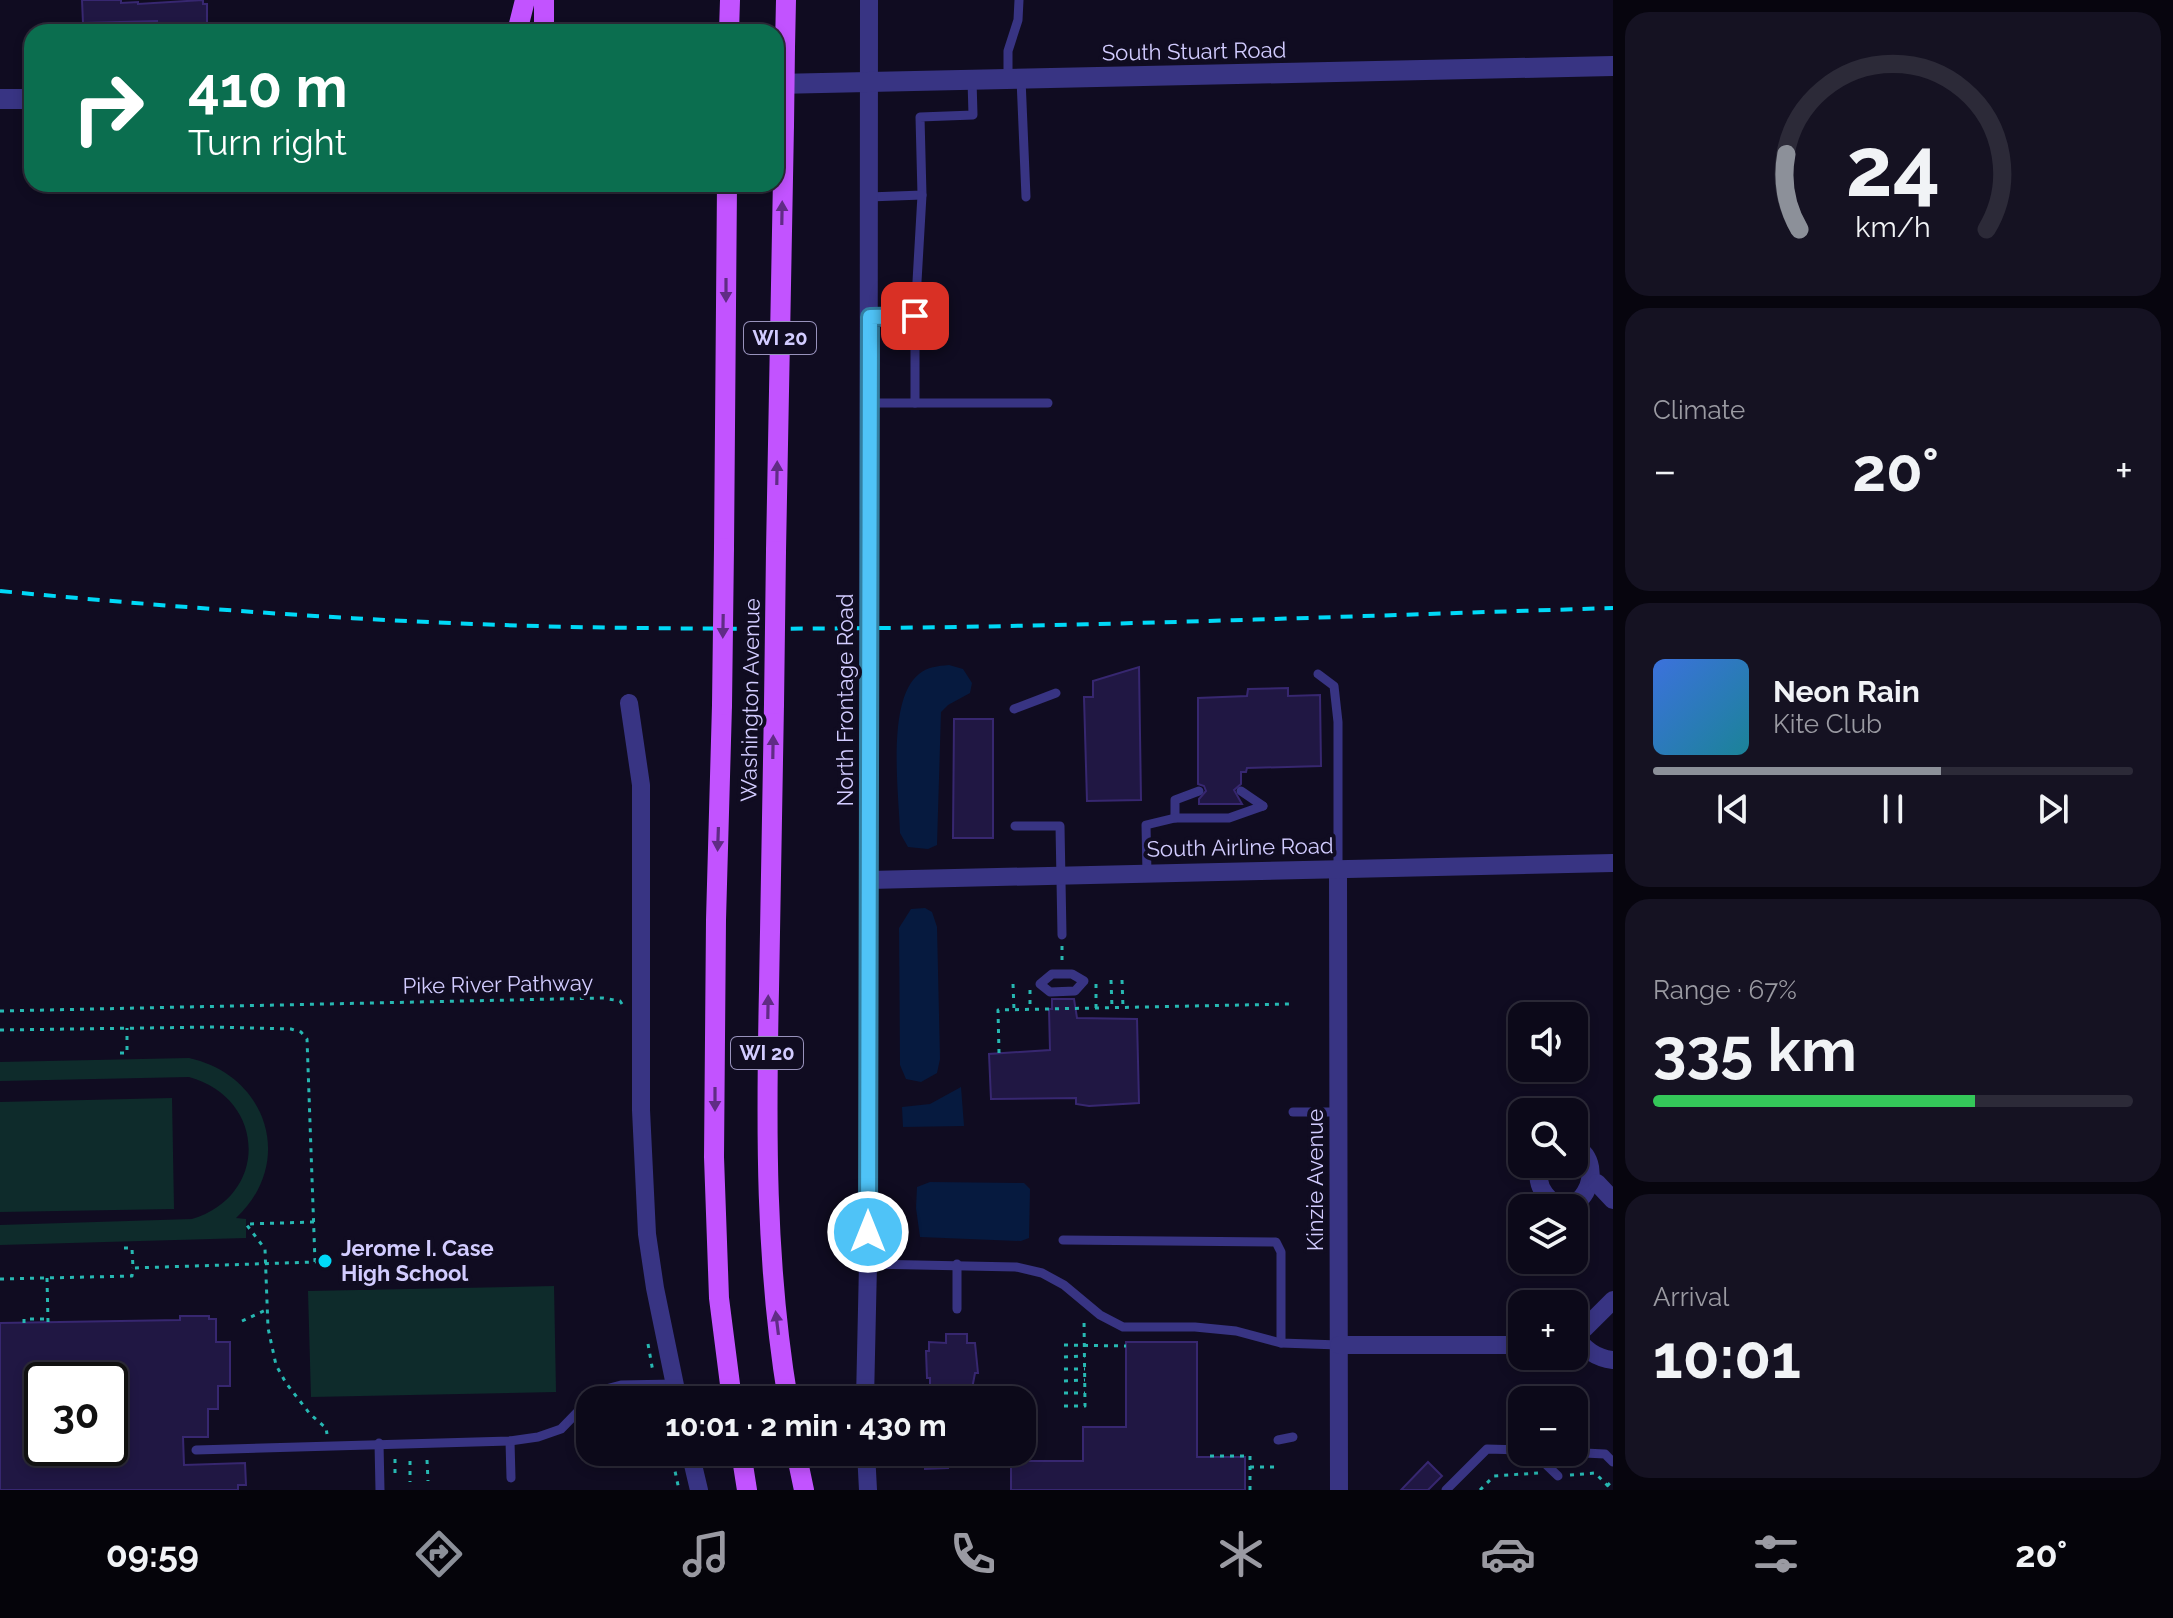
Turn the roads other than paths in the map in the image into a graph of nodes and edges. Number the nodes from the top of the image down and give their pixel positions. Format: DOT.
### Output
graph roads {
  1 [pos="528,0"];
  2 [pos="544,0"];
  3 [pos="730,0"];
  4 [pos="786,0"];
  5 [pos="869,0"];
  6 [pos="1019,0"];
  7 [pos="520,24"];
  8 [pos="529,24"];
  9 [pos="544,24"];
  10 [pos="729,24"];
  11 [pos="1613,66"];
  12 [pos="972,80"];
  13 [pos="1015,80"];
  14 [pos="869,83"];
  15 [pos="784,84"];
  16 [pos="0,99"];
  17 [pos="24,99"];
  18 [pos="784,125"];
  19 [pos="727,192"];
  20 [pos="783,192"];
  21 [pos="922,195"];
  22 [pos="869,197"];
  23 [pos="1026,197"];
  24 [pos="915,316"];
  25 [pos="870,317"];
  26 [pos="870,403"];
  27 [pos="915,403"];
  28 [pos="1048,403"];
  29 [pos="1318,674"];
  30 [pos="1056,693"];
  31 [pos="629,703"];
  32 [pos="1014,709"];
  33 [pos="1199,791"];
  34 [pos="1241,791"];
  35 [pos="1175,818"];
  36 [pos="1015,826"];
  37 [pos="1613,863"];
  38 [pos="1338,869"];
  39 [pos="1147,874"];
  40 [pos="1061,876"];
  41 [pos="869,880"];
  42 [pos="1062,935"];
  43 [pos="1293,1112"];
  44 [pos="1339,1112"];
  45 [pos="1588,1154"];
  46 [pos="1539,1178"];
  47 [pos="1597,1183"];
  48 [pos="1613,1200"];
  49 [pos="1063,1240"];
  50 [pos="868,1264"];
  51 [pos="957,1264"];
  52 [pos="1613,1300"];
  53 [pos="957,1309"];
  54 [pos="1588,1325"];
  55 [pos="1281,1343"];
  56 [pos="1339,1345"];
  57 [pos="1508,1345"];
  58 [pos="1588,1351"];
  59 [pos="1613,1360"];
  60 [pos="675,1386"];
  61 [pos="730,1386"];
  62 [pos="786,1386"];
  63 [pos="865,1386"];
  64 [pos="576,1414"];
  65 [pos="1293,1437"];
  66 [pos="1278,1440"];
  67 [pos="510,1441"];
  68 [pos="379,1443"];
  69 [pos="196,1450"];
  70 [pos="1508,1450"];
  71 [pos="1588,1453"];
  72 [pos="1613,1462"];
  73 [pos="693,1466"];
  74 [pos="743,1466"];
  75 [pos="799,1466"];
  76 [pos="867,1466"];
  77 [pos="1548,1466"];
  78 [pos="1558,1476"];
  79 [pos="511,1478"];
  80 [pos="380,1490"];
  81 [pos="699,1490"];
  82 [pos="747,1490"];
  83 [pos="804,1490"];
  84 [pos="868,1490"];
  85 [pos="1339,1490"];
  86 [pos="1446,1490"];
  1 -- 7 [label="main road"];
  1 -- 8 [label="main road"];
  2 -- 9 [label="main road"];
  3 -- 10 [label="main road"];
  18 -- 4 [label="main road, Washington Avenue / WI 20, one-way, bridge"];
  5 -- 14 [label="street, North Frontage Road"];
  6 -- 13 [label="lane"];
  11 -- 13 [label="street, South Stuart Road"];
  12 -- 13 [label="street, South Stuart Road"];
  12 -- 14 [label="street, South Stuart Road"];
  12 -- 21 [label="lane"];
  13 -- 23 [label="lane"];
  14 -- 15 [label="street, South Stuart Road"];
  14 -- 22 [label="street, North Frontage Road"];
  16 -- 17 [label="street"];
  19 -- 61 [label="main road, Washington Avenue / WI 20, one-way, bridge"];
  62 -- 20 [label="main road, Washington Avenue / WI 20, one-way, bridge"];
  21 -- 22 [label="lane"];
  21 -- 24 [label="lane"];
  22 -- 25 [label="street, North Frontage Road"];
  24 -- 25 [label="lane"];
  24 -- 27 [label="lane"];
  25 -- 26 [label="street, North Frontage Road"];
  26 -- 27 [label="lane"];
  26 -- 41 [label="street, North Frontage Road"];
  27 -- 28 [label="lane"];
  29 -- 38 [label="lane"];
  30 -- 32 [label="lane"];
  31 -- 60 [label="street"];
  33 -- 35 [label="lane"];
  34 -- 35 [label="lane"];
  35 -- 39 [label="lane"];
  36 -- 40 [label="lane"];
  37 -- 38 [label="street, South Airline Road"];
  38 -- 39 [label="street, South Airline Road"];
  38 -- 44 [label="street, Kinzie Avenue"];
  39 -- 40 [label="street, South Airline Road"];
  40 -- 41 [label="street, South Airline Road"];
  40 -- 42 [label="lane"];
  41 -- 50 [label="street, North Frontage Road"];
  43 -- 44 [label="lane"];
  44 -- 56 [label="street, Kinzie Avenue"];
  45 -- 47 [label="street"];
  46 -- 47 [label="street"];
  47 -- 48 [label="street"];
  49 -- 55 [label="lane"];
  50 -- 51 [label="lane"];
  50 -- 63 [label="street, North Frontage Road"];
  51 -- 53 [label="lane"];
  51 -- 55 [label="lane"];
  52 -- 54 [label="street"];
  55 -- 56 [label="lane"];
  56 -- 57 [label="street"];
  56 -- 85 [label="street, Kinzie Avenue"];
  58 -- 59 [label="street"];
  64 -- 67 [label="lane"];
  65 -- 66 [label="lane"];
  67 -- 68 [label="lane"];
  67 -- 79 [label="lane"];
  68 -- 69 [label="lane"];
  68 -- 80 [label="lane"];
  70 -- 86 [label="lane"];
  71 -- 72 [label="lane"];
  73 -- 81 [label="street"];
  74 -- 82 [label="main road"];
  75 -- 83 [label="main road"];
  76 -- 84 [label="street"];
  77 -- 78 [label="lane"];
}
